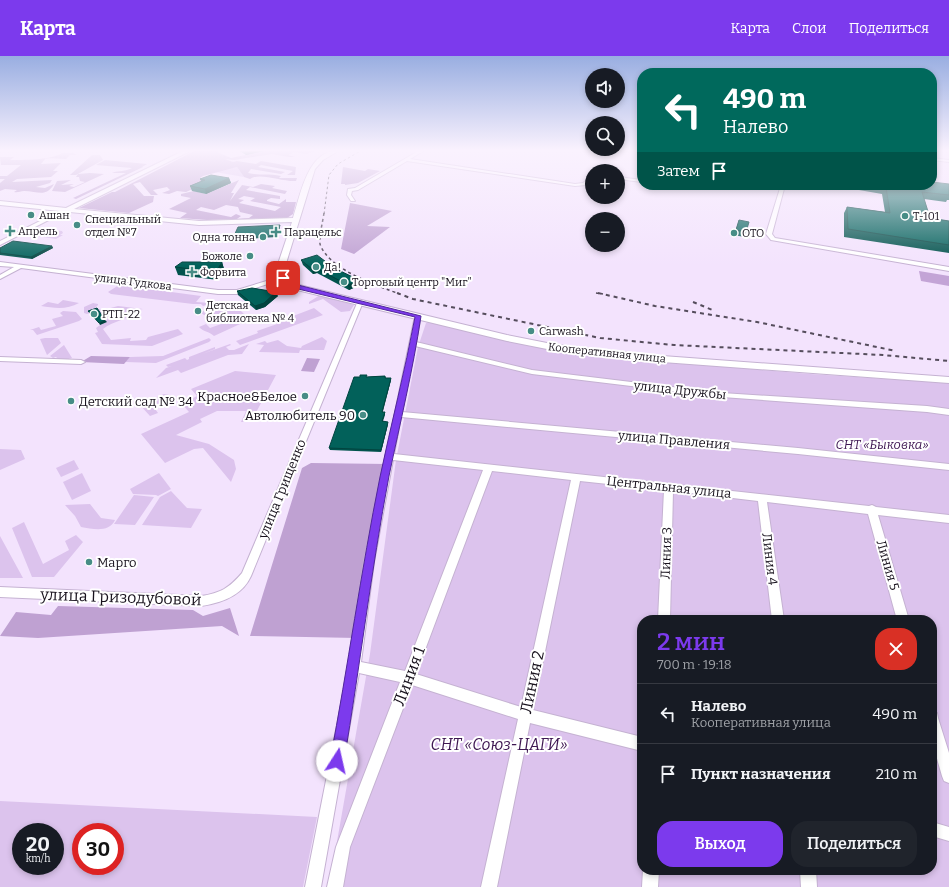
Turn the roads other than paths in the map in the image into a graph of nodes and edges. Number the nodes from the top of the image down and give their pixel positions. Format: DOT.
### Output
graph roads {
  1 [pos="109,189"];
  2 [pos="306,189"];
  3 [pos="356,189"];
  4 [pos="782,190"];
  5 [pos="353,200"];
  6 [pos="0,203"];
  7 [pos="68,209"];
  8 [pos="297,220"];
  9 [pos="0,243"];
  10 [pos="0,264"];
  11 [pos="19,267"];
  12 [pos="949,269"];
  13 [pos="282,274"];
  14 [pos="0,277"];
  15 [pos="265,284"];
  16 [pos="296,286"];
  17 [pos="360,302"];
  18 [pos="418,316"];
  19 [pos="414,344"];
  20 [pos="0,359"];
  21 [pos="81,362"];
  22 [pos="949,380"];
  23 [pos="949,412"];
  24 [pos="398,414"];
  25 [pos="388,456"];
  26 [pos="488,467"];
  27 [pos="949,467"];
  28 [pos="576,476"];
  29 [pos="669,487"];
  30 [pos="762,497"];
  31 [pos="872,509"];
  32 [pos="949,519"];
  33 [pos="238,586"];
  34 [pos="0,592"];
  35 [pos="664,615"];
  36 [pos="777,615"];
  37 [pos="902,615"];
  38 [pos="354,666"];
  39 [pos="409,678"];
  40 [pos="525,715"];
  41 [pos="937,735"];
  42 [pos="637,743"];
  43 [pos="949,776"];
  44 [pos="937,830"];
  45 [pos="949,834"];
  46 [pos="651,875"];
  47 [pos="808,875"];
  48 [pos="313,887"];
  49 [pos="335,887"];
  50 [pos="489,887"];
  51 [pos="650,887"];
  52 [pos="809,887"];
  1 -- 7 [label="main road"];
  2 -- 8 [label="main road"];
  3 -- 5 [label="street"];
  4 -- 12 [label="street"];
  6 -- 7 [label="main road"];
  7 -- 8 [label="main road"];
  7 -- 9 [label="street"];
  8 -- 13 [label="main road"];
  10 -- 11 [label="street, улица Гудкова"];
  11 -- 14 [label="street"];
  11 -- 15 [label="street, улица Гудкова"];
  13 -- 15 [label="street, улица Гудкова"];
  13 -- 16 [label="main road, Кооперативная улица"];
  15 -- 16 [label="street, улица Гудкова"];
  16 -- 17 [label="main road, Кооперативная улица"];
  17 -- 18 [label="main road, Кооперативная улица"];
  17 -- 33 [label="street, улица Грищенко"];
  18 -- 19 [label="street"];
  18 -- 22 [label="main road, Кооперативная улица"];
  19 -- 23 [label="street, улица Дружбы"];
  19 -- 24 [label="street"];
  20 -- 21 [label="street"];
  24 -- 25 [label="street"];
  24 -- 27 [label="street, улица Правления"];
  25 -- 26 [label="street, Центральная улица"];
  25 -- 38 [label="street"];
  26 -- 28 [label="street, Центральная улица"];
  26 -- 39 [label="street, Линия 1"];
  28 -- 29 [label="street, Центральная улица"];
  28 -- 40 [label="street, Линия 2"];
  29 -- 30 [label="street, Центральная улица"];
  29 -- 35 [label="street, Линия 3"];
  30 -- 31 [label="street, Центральная улица"];
  30 -- 36 [label="street, Линия 4"];
  31 -- 32 [label="street, Центральная улица"];
  31 -- 37 [label="street, Линия 5"];
  33 -- 34 [label="street, улица Гризодубовой"];
  38 -- 39 [label="street"];
  38 -- 48 [label="street"];
  39 -- 40 [label="street"];
  39 -- 49 [label="street, Линия 1"];
  40 -- 42 [label="street"];
  40 -- 50 [label="street, Линия 2"];
  41 -- 43 [label="street"];
  44 -- 45 [label="street"];
  46 -- 51 [label="street"];
  47 -- 52 [label="street"];
}
